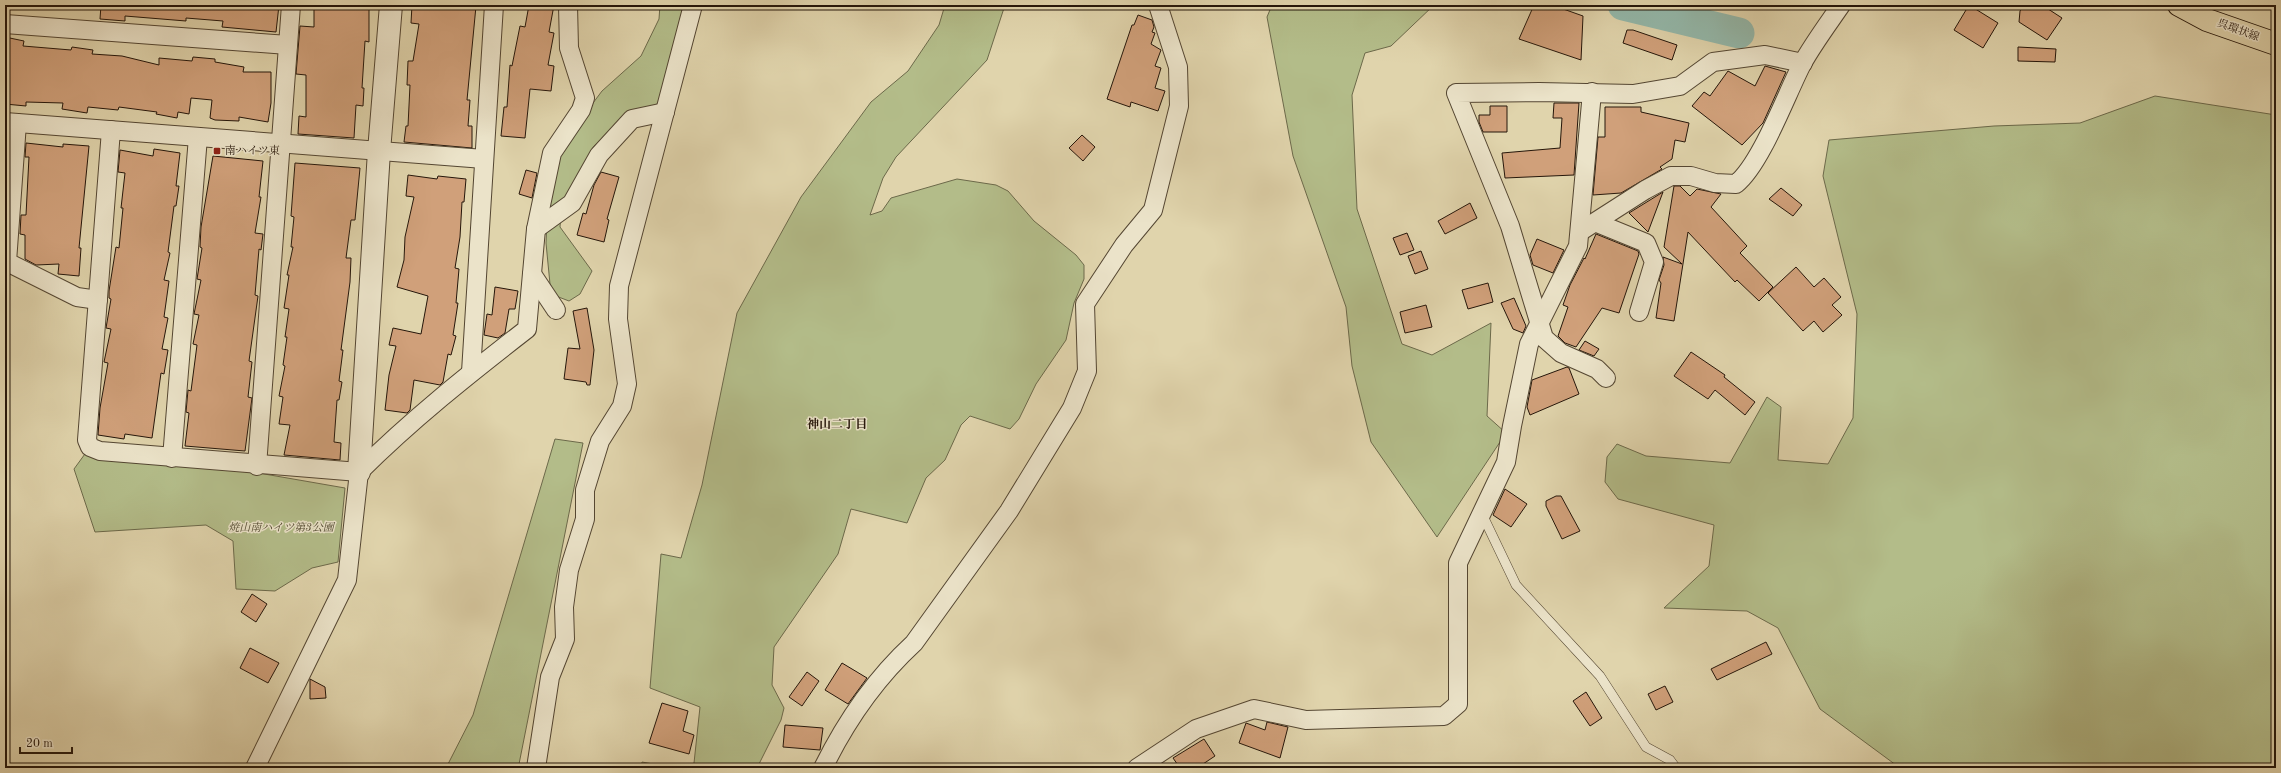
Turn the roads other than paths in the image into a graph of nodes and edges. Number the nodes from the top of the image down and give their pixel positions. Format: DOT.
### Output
graph roads {
  1 [pos="291,5"];
  2 [pos="391,5"];
  3 [pos="494,5"];
  4 [pos="568,5"];
  5 [pos="693,5"];
  6 [pos="1158,5"];
  7 [pos="1841,5"];
  8 [pos="2179,5"];
  9 [pos="5,24"];
  10 [pos="2276,44"];
  11 [pos="288,45"];
  12 [pos="1803,63"];
  13 [pos="1592,92"];
  14 [pos="665,112"];
  15 [pos="11,123"];
  16 [pos="111,130"];
  17 [pos="198,137"];
  18 [pos="281,143"];
  19 [pos="379,151"];
  20 [pos="484,159"];
  21 [pos="1597,223"];
  22 [pos="536,228"];
  23 [pos="1581,231"];
  24 [pos="532,274"];
  25 [pos="98,300"];
  26 [pos="556,310"];
  27 [pos="1639,312"];
  28 [pos="1540,321"];
  29 [pos="471,372"];
  30 [pos="1606,378"];
  31 [pos="172,458"];
  32 [pos="257,466"];
  33 [pos="359,472"];
  34 [pos="1482,513"];
  35 [pos="255,768"];
  36 [pos="536,768"];
  37 [pos="823,768"];
  38 [pos="1137,768"];
  39 [pos="1676,768"];
  1 -- 11 [label="street"];
  2 -- 19 [label="street"];
  3 -- 20 [label="street"];
  4 -- 22 [label="street"];
  5 -- 14 [label="street"];
  6 -- 37 [label="street"];
  7 -- 12 [label="street"];
  8 -- 10 [label="main road, 呉環状線"];
  9 -- 11 [label="street"];
  11 -- 18 [label="street"];
  12 -- 13 [label="street"];
  12 -- 21 [label="street"];
  13 -- 23 [label="street"];
  13 -- 28 [label="street"];
  14 -- 22 [label="street"];
  14 -- 36 [label="street"];
  15 -- 16 [label="street"];
  15 -- 25 [label="street"];
  16 -- 17 [label="street"];
  16 -- 25 [label="street"];
  17 -- 18 [label="street"];
  17 -- 31 [label="street"];
  18 -- 19 [label="street"];
  18 -- 32 [label="street"];
  19 -- 20 [label="street"];
  19 -- 33 [label="street"];
  20 -- 29 [label="street"];
  21 -- 23 [label="street"];
  21 -- 27 [label="street"];
  22 -- 24 [label="street"];
  23 -- 28 [label="street"];
  24 -- 26 [label="street"];
  24 -- 29 [label="street"];
  25 -- 31 [label="street"];
  28 -- 30 [label="street"];
  28 -- 34 [label="street"];
  29 -- 33 [label="street"];
  31 -- 32 [label="street"];
  32 -- 33 [label="street"];
  33 -- 35 [label="street"];
  34 -- 38 [label="street"];
  34 -- 39 [label="lane"];
}
